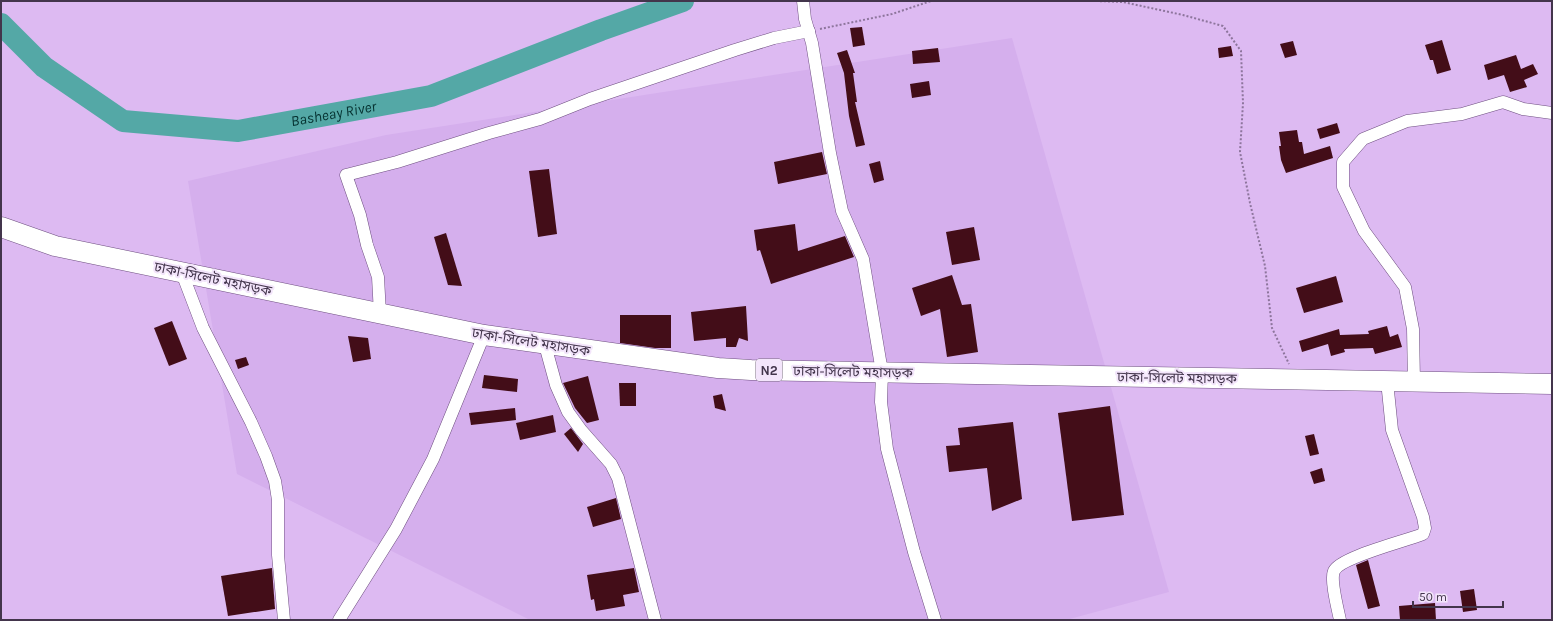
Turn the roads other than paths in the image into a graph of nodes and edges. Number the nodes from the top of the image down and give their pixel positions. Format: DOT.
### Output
graph roads {
  1 [pos="802,1"];
  2 [pos="809,32"];
  3 [pos="1552,113"];
  4 [pos="1,227"];
  5 [pos="182,273"];
  6 [pos="380,314"];
  7 [pos="484,335"];
  8 [pos="545,344"];
  9 [pos="882,372"];
  10 [pos="1387,381"];
  11 [pos="1414,382"];
  12 [pos="1552,384"];
  13 [pos="284,620"];
  14 [pos="339,620"];
  15 [pos="655,620"];
  16 [pos="935,620"];
  17 [pos="1340,620"];
  1 -- 2 [label="street"];
  2 -- 6 [label="street"];
  2 -- 9 [label="street"];
  3 -- 11 [label="street"];
  4 -- 5 [label="highway, ঢাকা-সিলেট মহাসড়ক / N2"];
  5 -- 6 [label="highway, ঢাকা-সিলেট মহাসড়ক / N2"];
  5 -- 13 [label="street"];
  6 -- 7 [label="highway, ঢাকা-সিলেট মহাসড়ক / N2"];
  7 -- 8 [label="highway, ঢাকা-সিলেট মহাসড়ক / N2"];
  7 -- 14 [label="street"];
  8 -- 9 [label="highway, ঢাকা-সিলেট মহাসড়ক / N2"];
  8 -- 15 [label="street"];
  9 -- 10 [label="highway, ঢাকা-সিলেট মহাসড়ক / N2"];
  9 -- 16 [label="street"];
  10 -- 11 [label="highway, ঢাকা-সিলেট মহাসড়ক / N2"];
  10 -- 17 [label="street"];
  11 -- 12 [label="highway, ঢাকা-সিলেট মহাসড়ক / N2"];
}
